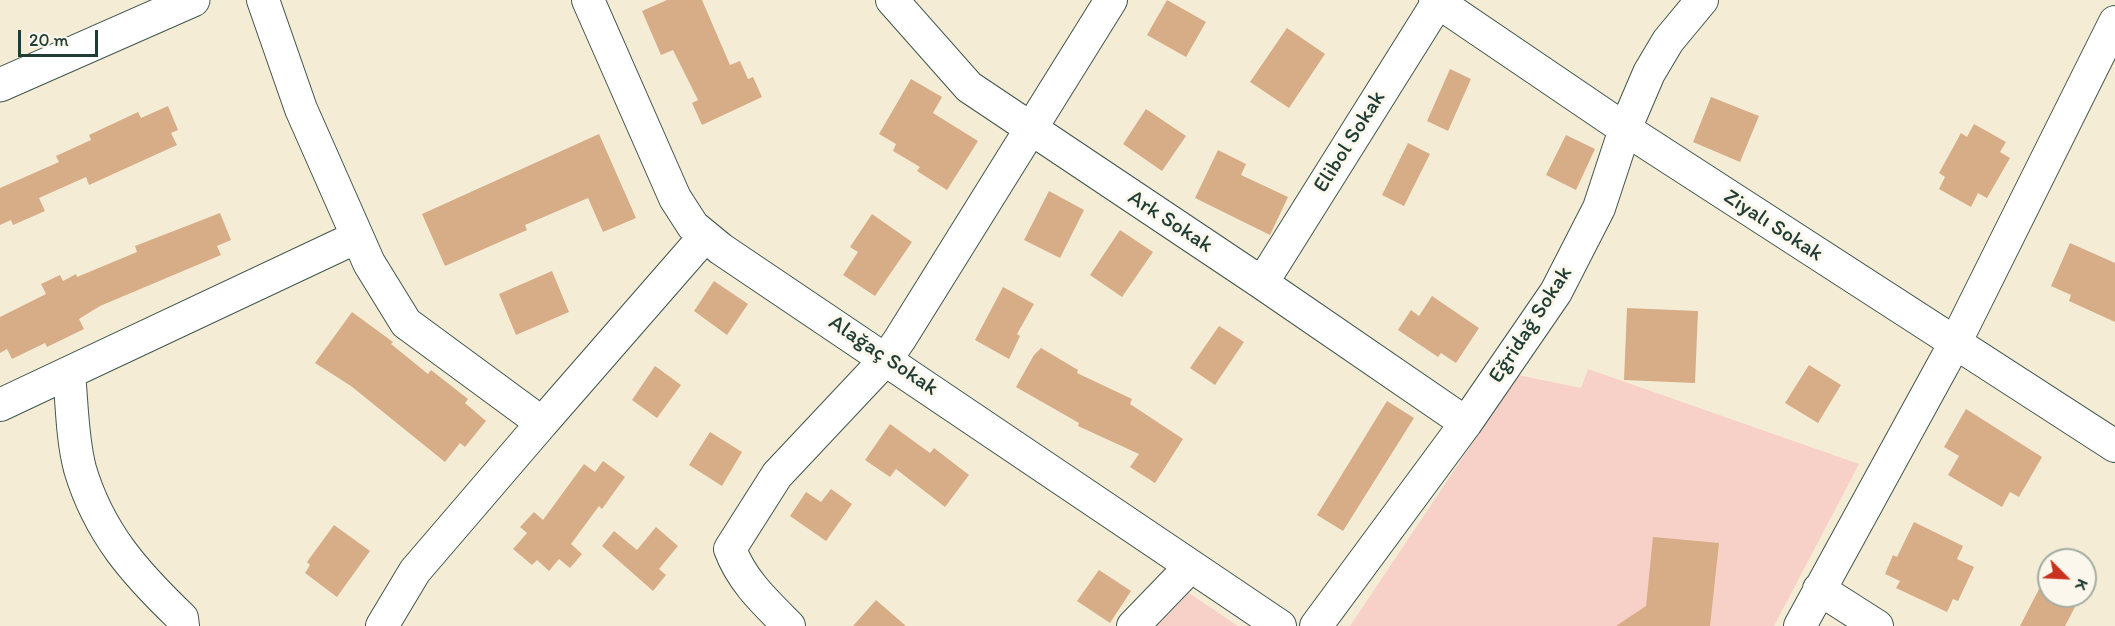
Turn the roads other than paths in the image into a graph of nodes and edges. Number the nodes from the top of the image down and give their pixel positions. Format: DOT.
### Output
graph roads {
  1 [pos="193,0"];
  2 [pos="263,0"];
  3 [pos="588,0"];
  4 [pos="892,0"];
  5 [pos="1111,0"];
  6 [pos="1702,0"];
  7 [pos="1436,1"];
  8 [pos="2115,22"];
  9 [pos="0,85"];
  10 [pos="1625,129"];
  11 [pos="1031,130"];
  12 [pos="705,236"];
  13 [pos="357,237"];
  14 [pos="1262,283"];
  15 [pos="1954,345"];
  16 [pos="887,358"];
  17 [pos="69,373"];
  18 [pos="0,405"];
  19 [pos="542,423"];
  20 [pos="1466,423"];
  21 [pos="2115,446"];
  22 [pos="1191,566"];
  23 [pos="1820,589"];
  24 [pos="183,626"];
  25 [pos="382,626"];
  26 [pos="789,626"];
  27 [pos="1133,626"];
  28 [pos="1280,626"];
  29 [pos="1316,626"];
  30 [pos="1800,626"];
  31 [pos="1877,626"];
  1 -- 9 [label="street"];
  2 -- 13 [label="street"];
  3 -- 12 [label="street, Alağaç Sokak"];
  4 -- 11 [label="street, Ark Sokak"];
  5 -- 11 [label="street"];
  6 -- 10 [label="street, Eğridağ Sokak"];
  7 -- 10 [label="street, Ziyalı Sokak"];
  7 -- 14 [label="street, Elibol Sokak"];
  8 -- 15 [label="street"];
  10 -- 15 [label="street, Ziyalı Sokak"];
  10 -- 20 [label="street, Eğridağ Sokak"];
  11 -- 14 [label="street, Ark Sokak"];
  11 -- 16 [label="street"];
  12 -- 16 [label="street, Alağaç Sokak"];
  12 -- 19 [label="street"];
  13 -- 17 [label="street"];
  13 -- 19 [label="street"];
  14 -- 20 [label="street, Ark Sokak"];
  15 -- 21 [label="street, Ziyalı Sokak"];
  15 -- 23 [label="street"];
  16 -- 22 [label="street, Alağaç Sokak"];
  16 -- 26 [label="street"];
  17 -- 18 [label="street"];
  17 -- 24 [label="street"];
  19 -- 25 [label="street"];
  20 -- 29 [label="street, Eğridağ Sokak"];
  22 -- 27 [label="street"];
  22 -- 28 [label="street, Alağaç Sokak"];
  23 -- 30 [label="street"];
  23 -- 31 [label="street"];
}
